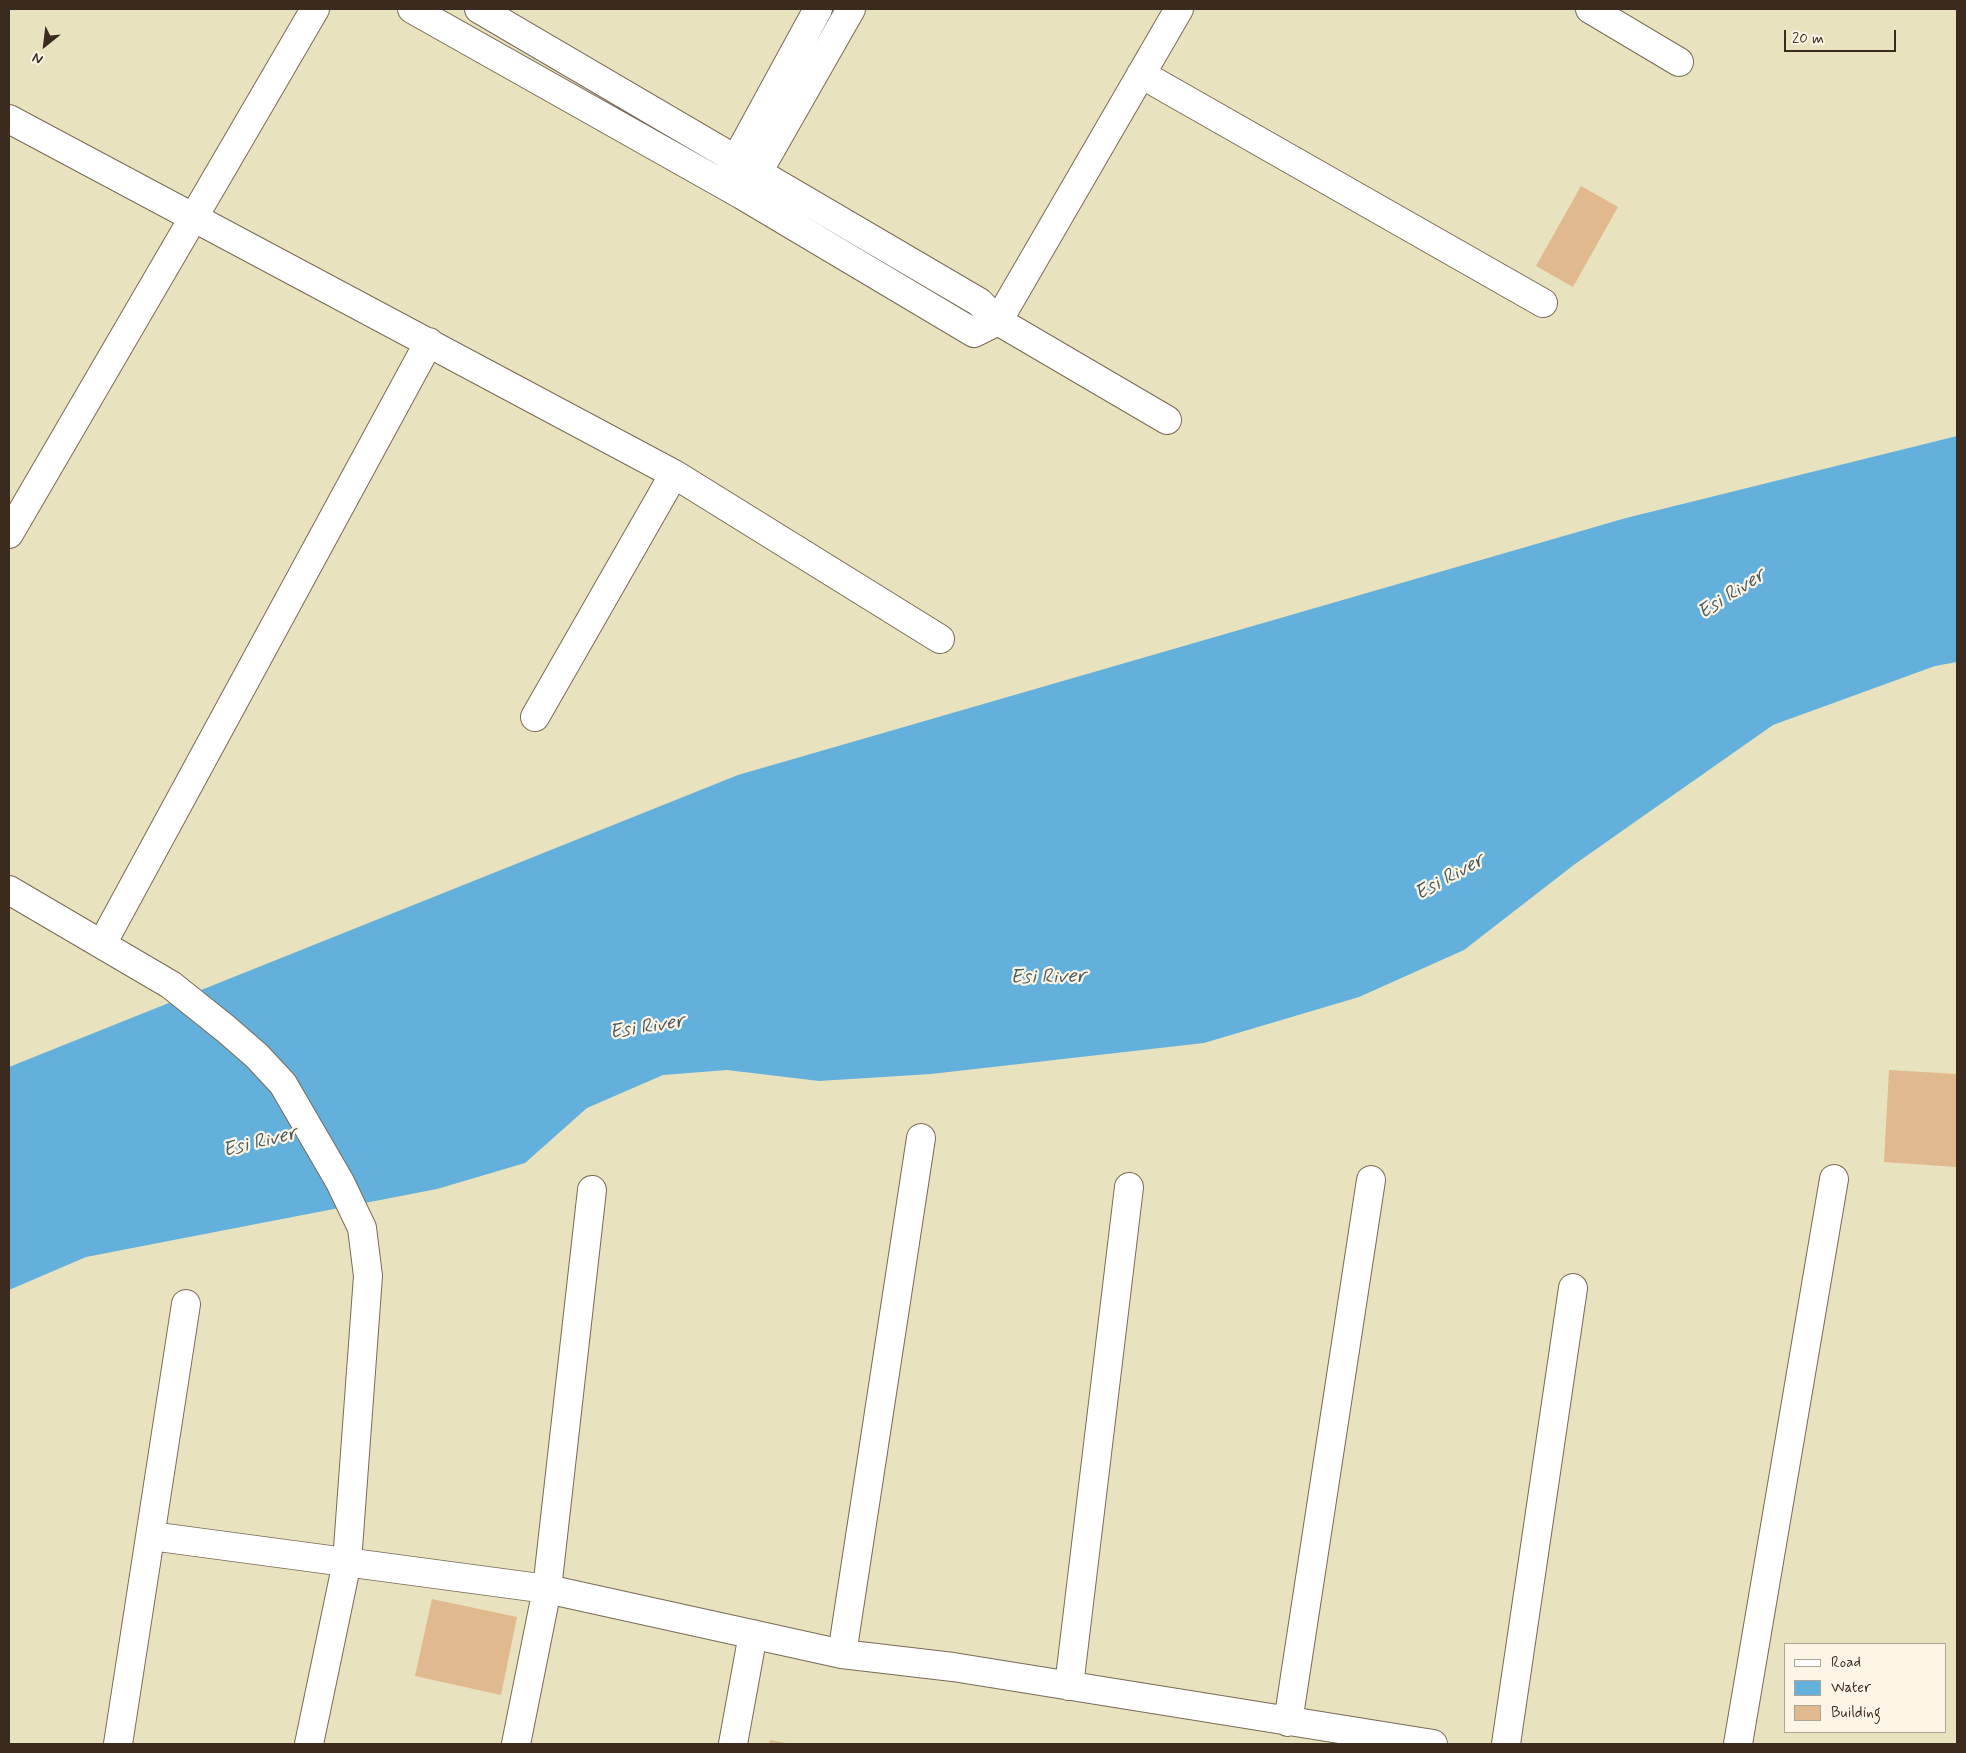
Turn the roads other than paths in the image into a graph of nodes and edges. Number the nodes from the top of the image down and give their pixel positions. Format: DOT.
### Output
graph roads {
  1 [pos="315,9"];
  2 [pos="412,9"];
  3 [pos="480,9"];
  4 [pos="818,9"];
  5 [pos="851,9"];
  6 [pos="1179,9"];
  7 [pos="1590,9"];
  8 [pos="1679,62"];
  9 [pos="1141,74"];
  10 [pos="9,119"];
  11 [pos="747,166"];
  12 [pos="732,190"];
  13 [pos="193,218"];
  14 [pos="1543,303"];
  15 [pos="998,321"];
  16 [pos="429,342"];
  17 [pos="1167,420"];
  18 [pos="674,474"];
  19 [pos="9,534"];
  20 [pos="940,639"];
  21 [pos="535,717"];
  22 [pos="9,890"];
  23 [pos="102,944"];
  24 [pos="921,1138"];
  25 [pos="1834,1179"];
  26 [pos="1371,1180"];
  27 [pos="1129,1187"];
  28 [pos="592,1190"];
  29 [pos="1573,1288"];
  30 [pos="186,1304"];
  31 [pos="150,1536"];
  32 [pos="347,1562"];
  33 [pos="547,1589"];
  34 [pos="754,1634"];
  35 [pos="842,1654"];
  36 [pos="1069,1686"];
  37 [pos="1288,1722"];
  38 [pos="118,1744"];
  39 [pos="310,1744"];
  40 [pos="516,1744"];
  41 [pos="733,1744"];
  42 [pos="1433,1744"];
  43 [pos="1506,1744"];
  44 [pos="1738,1744"];
  1 -- 13 [label="street"];
  2 -- 12 [label="street"];
  3 -- 11 [label="street"];
  4 -- 11 [label="street"];
  5 -- 11 [label="street"];
  6 -- 9 [label="street"];
  7 -- 8 [label="street"];
  9 -- 14 [label="street"];
  9 -- 15 [label="street"];
  10 -- 13 [label="street"];
  11 -- 12 [label="street"];
  11 -- 15 [label="street"];
  12 -- 15 [label="street"];
  13 -- 16 [label="street"];
  13 -- 19 [label="street"];
  15 -- 17 [label="street"];
  16 -- 18 [label="street"];
  16 -- 23 [label="street"];
  18 -- 20 [label="street"];
  18 -- 21 [label="street"];
  22 -- 23 [label="street"];
  23 -- 32 [label="street"];
  24 -- 35 [label="street"];
  25 -- 44 [label="street"];
  26 -- 37 [label="street"];
  27 -- 36 [label="street"];
  28 -- 33 [label="street"];
  29 -- 43 [label="street"];
  30 -- 31 [label="street"];
  31 -- 32 [label="street"];
  31 -- 38 [label="street"];
  32 -- 33 [label="street"];
  32 -- 39 [label="street"];
  33 -- 34 [label="street"];
  33 -- 40 [label="street"];
  34 -- 35 [label="street"];
  34 -- 41 [label="street"];
  35 -- 36 [label="street"];
  36 -- 37 [label="street"];
  37 -- 42 [label="street"];
}
